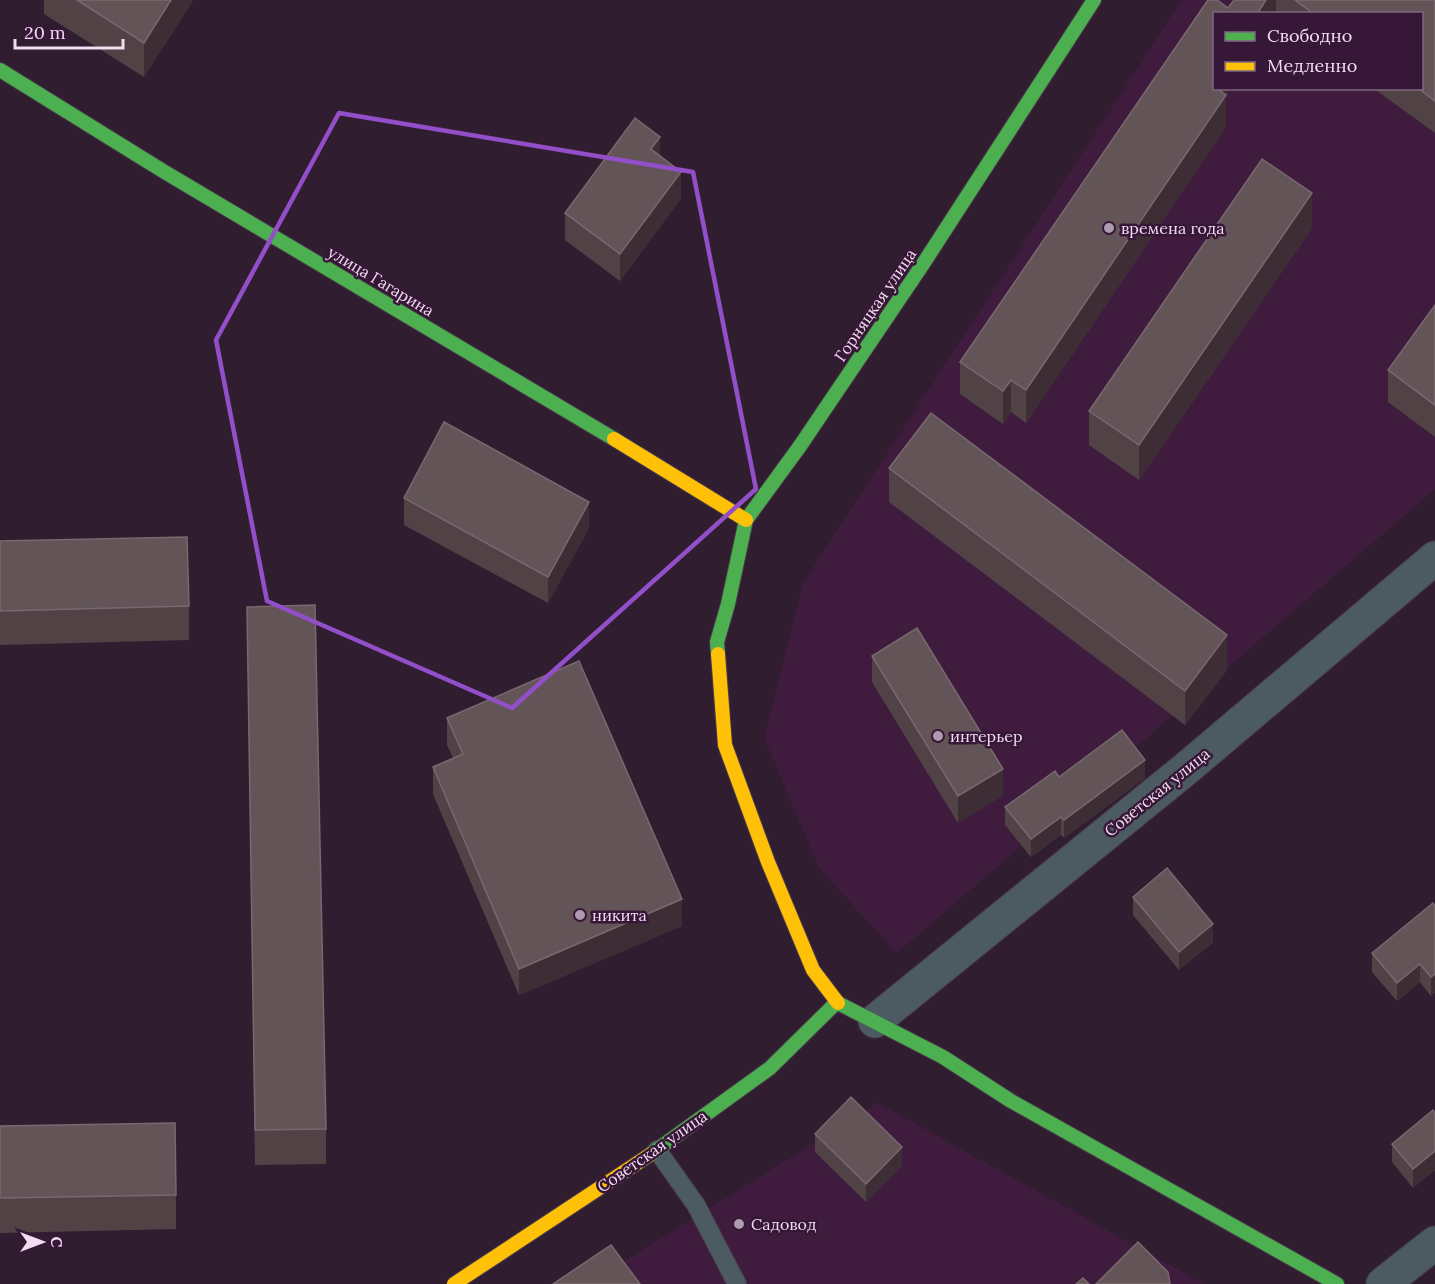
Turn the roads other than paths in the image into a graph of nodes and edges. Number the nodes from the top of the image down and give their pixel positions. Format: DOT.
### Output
graph roads {
  1 [pos="1094,0"];
  2 [pos="0,70"];
  3 [pos="746,520"];
  4 [pos="1435,558"];
  5 [pos="837,1002"];
  6 [pos="875,1021"];
  7 [pos="657,1150"];
  8 [pos="1435,1243"];
  9 [pos="454,1284"];
  10 [pos="737,1284"];
  11 [pos="1337,1284"];
  12 [pos="1383,1284"];
  1 -- 3 [label="main road, Горняцкая улица"];
  2 -- 3 [label="main road, улица Гагарина"];
  3 -- 5 [label="main road, Горняцкая улица"];
  4 -- 6 [label="street, Советская улица"];
  5 -- 6 [label="main road"];
  5 -- 7 [label="main road, Советская улица"];
  6 -- 11 [label="main road"];
  7 -- 9 [label="main road, Советская улица"];
  7 -- 10 [label="lane"];
  8 -- 12 [label="street"];
}
